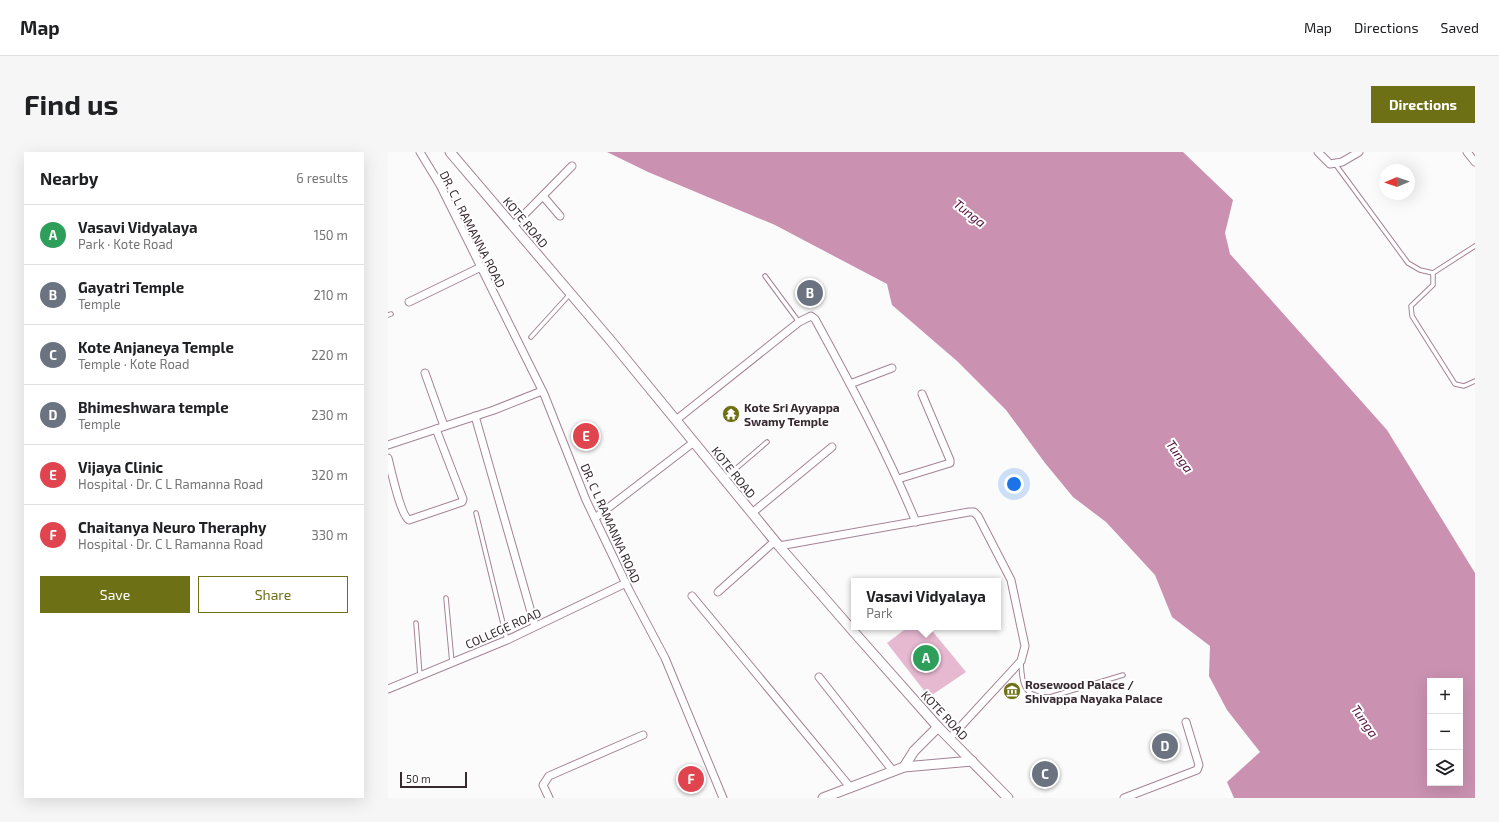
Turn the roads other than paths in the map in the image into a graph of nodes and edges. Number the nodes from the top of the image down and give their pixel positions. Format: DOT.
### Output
graph roads {
  1 [pos="420,152"];
  2 [pos="450,152"];
  3 [pos="1318,152"];
  4 [pos="1360,152"];
  5 [pos="1467,152"];
  6 [pos="1475,162"];
  7 [pos="1336,165"];
  8 [pos="572,166"];
  9 [pos="543,196"];
  10 [pos="560,216"];
  11 [pos="513,226"];
  12 [pos="1475,246"];
  13 [pos="481,267"];
  14 [pos="1433,273"];
  15 [pos="765,276"];
  16 [pos="571,293"];
  17 [pos="409,302"];
  18 [pos="800,322"];
  19 [pos="531,337"];
  20 [pos="892,368"];
  21 [pos="425,373"];
  22 [pos="1475,381"];
  23 [pos="850,384"];
  24 [pos="542,391"];
  25 [pos="922,394"];
  26 [pos="475,416"];
  27 [pos="676,420"];
  28 [pos="440,428"];
  29 [pos="694,442"];
  30 [pos="767,442"];
  31 [pos="388,445"];
  32 [pos="832,447"];
  33 [pos="388,458"];
  34 [pos="724,479"];
  35 [pos="898,479"];
  36 [pos="752,512"];
  37 [pos="476,513"];
  38 [pos="595,518"];
  39 [pos="916,522"];
  40 [pos="777,544"];
  41 [pos="626,583"];
  42 [pos="718,592"];
  43 [pos="692,596"];
  44 [pos="446,598"];
  45 [pos="416,623"];
  46 [pos="535,626"];
  47 [pos="851,628"];
  48 [pos="853,630"];
  49 [pos="507,640"];
  50 [pos="1021,661"];
  51 [pos="452,662"];
  52 [pos="1123,675"];
  53 [pos="420,676"];
  54 [pos="819,677"];
  55 [pos="388,689"];
  56 [pos="1186,722"];
  57 [pos="938,727"];
  58 [pos="643,735"];
  59 [pos="950,738"];
  60 [pos="972,761"];
  61 [pos="904,767"];
  62 [pos="893,771"];
  63 [pos="850,787"];
  64 [pos="549,798"];
  65 [pos="723,798"];
  66 [pos="823,798"];
  67 [pos="1008,798"];
  68 [pos="1124,798"];
  1 -- 13 [label="street, DR. C L RAMANNA ROAD"];
  2 -- 11 [label="street, KOTE ROAD"];
  3 -- 7 [label="street"];
  4 -- 7 [label="street"];
  5 -- 6 [label="street"];
  7 -- 14 [label="lane"];
  8 -- 9 [label="street"];
  9 -- 10 [label="street"];
  9 -- 11 [label="street"];
  11 -- 16 [label="street, KOTE ROAD"];
  12 -- 14 [label="lane"];
  13 -- 17 [label="street"];
  13 -- 24 [label="street, DR. C L RAMANNA ROAD"];
  14 -- 22 [label="lane"];
  15 -- 18 [label="lane"];
  16 -- 19 [label="lane"];
  16 -- 27 [label="street, KOTE ROAD"];
  18 -- 23 [label="street"];
  18 -- 27 [label="street"];
  20 -- 23 [label="street"];
  21 -- 28 [label="street"];
  23 -- 35 [label="street"];
  24 -- 26 [label="street"];
  24 -- 38 [label="street, DR. C L RAMANNA ROAD"];
  25 -- 35 [label="street"];
  26 -- 28 [label="street"];
  26 -- 46 [label="street"];
  27 -- 29 [label="street, KOTE ROAD"];
  28 -- 31 [label="street"];
  28 -- 33 [label="street"];
  29 -- 34 [label="street, KOTE ROAD"];
  29 -- 38 [label="street"];
  30 -- 34 [label="lane"];
  32 -- 36 [label="street"];
  34 -- 36 [label="street, KOTE ROAD"];
  35 -- 39 [label="street"];
  36 -- 40 [label="street, KOTE ROAD"];
  37 -- 49 [label="lane"];
  38 -- 41 [label="street, DR. C L RAMANNA ROAD"];
  39 -- 40 [label="street"];
  39 -- 50 [label="street"];
  40 -- 42 [label="street"];
  40 -- 47 [label="street, KOTE ROAD"];
  41 -- 46 [label="street, COLLEGE ROAD"];
  41 -- 65 [label="street, DR. C L RAMANNA ROAD"];
  43 -- 63 [label="street"];
  44 -- 51 [label="lane"];
  45 -- 53 [label="lane"];
  46 -- 49 [label="street, COLLEGE ROAD"];
  48 -- 57 [label="street, KOTE ROAD"];
  49 -- 51 [label="street, COLLEGE ROAD"];
  50 -- 52 [label="lane"];
  50 -- 59 [label="street"];
  51 -- 53 [label="street, COLLEGE ROAD"];
  53 -- 55 [label="street, COLLEGE ROAD"];
  54 -- 62 [label="street"];
  56 -- 68 [label="street"];
  57 -- 59 [label="street, KOTE ROAD"];
  57 -- 61 [label="street"];
  58 -- 64 [label="street"];
  59 -- 60 [label="street, KOTE ROAD"];
  60 -- 61 [label="street"];
  60 -- 67 [label="street, KOTE ROAD"];
  61 -- 62 [label="street"];
  62 -- 63 [label="street"];
  63 -- 66 [label="street"];
}
